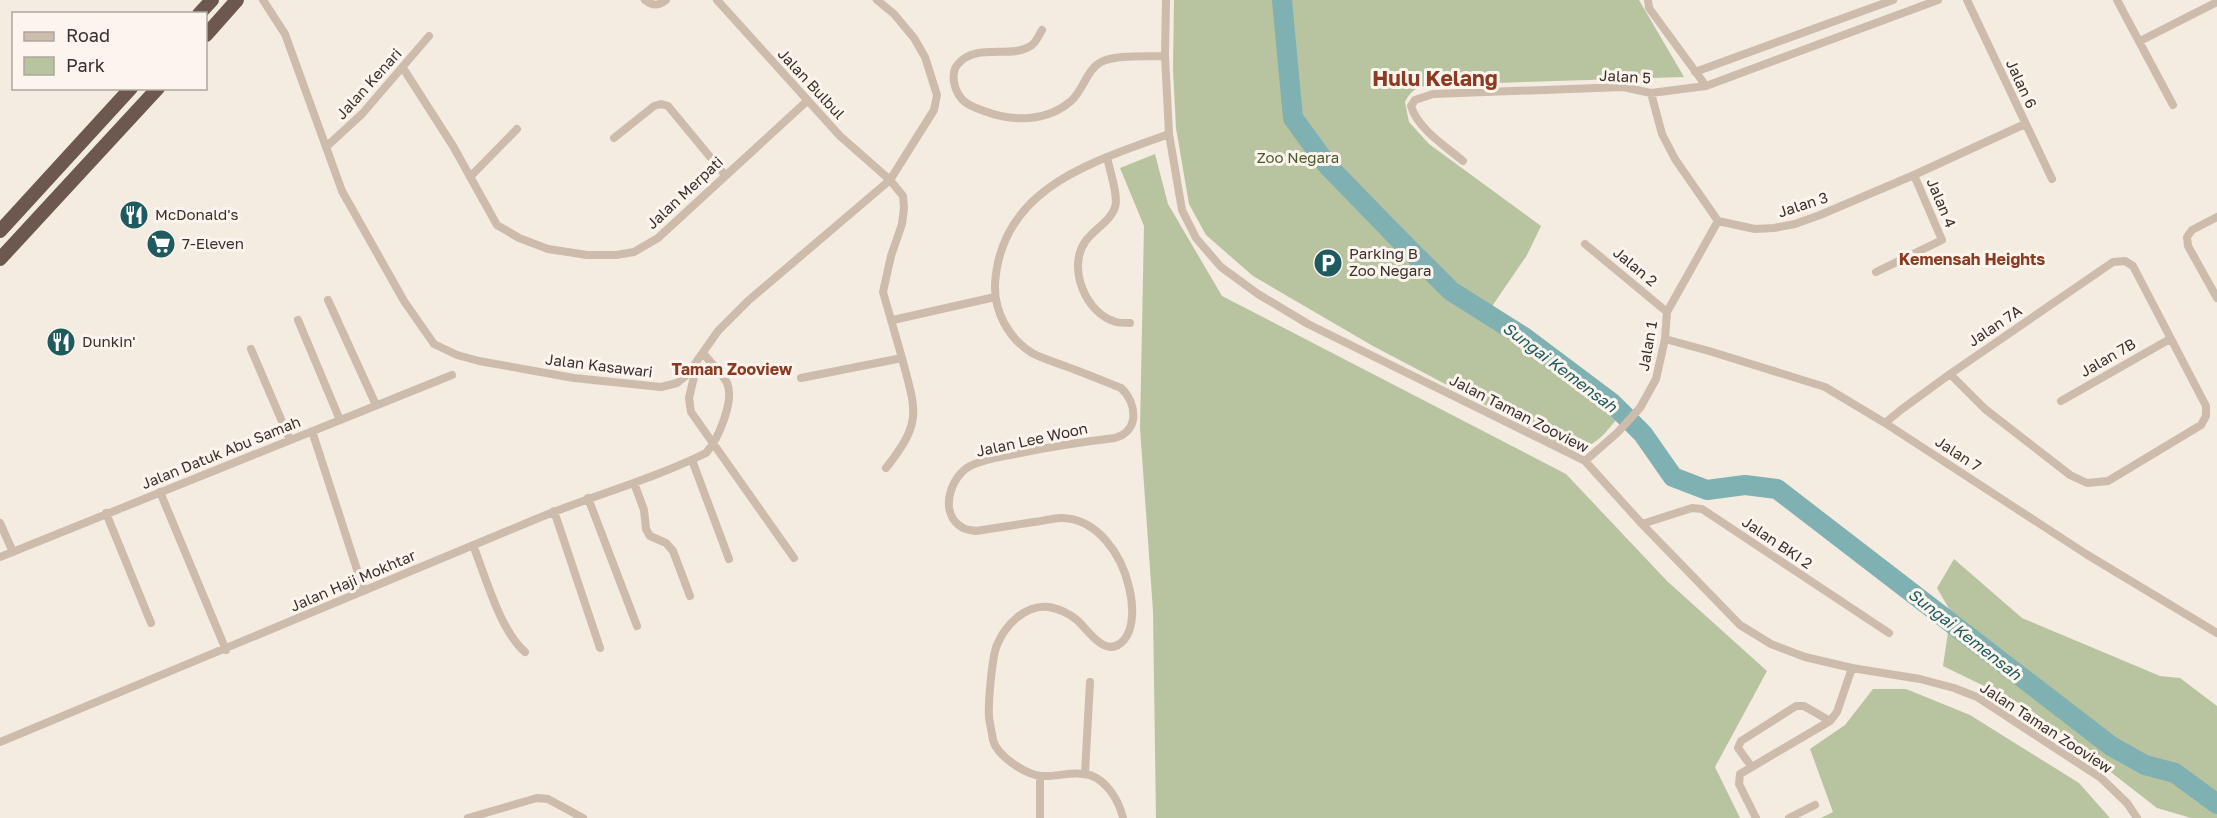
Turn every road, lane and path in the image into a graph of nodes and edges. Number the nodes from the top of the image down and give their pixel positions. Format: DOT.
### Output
graph roads {
  1 [pos="212,0"];
  2 [pos="237,0"];
  3 [pos="263,0"];
  4 [pos="645,0"];
  5 [pos="666,0"];
  6 [pos="717,0"];
  7 [pos="877,0"];
  8 [pos="1166,0"];
  9 [pos="1648,0"];
  10 [pos="1893,0"];
  11 [pos="1938,0"];
  12 [pos="1967,0"];
  13 [pos="2117,0"];
  14 [pos="2217,2"];
  15 [pos="202,12"];
  16 [pos="1042,30"];
  17 [pos="207,34"];
  18 [pos="429,36"];
  19 [pos="2140,41"];
  20 [pos="1165,56"];
  21 [pos="403,68"];
  22 [pos="1695,72"];
  23 [pos="1706,86"];
  24 [pos="130,90"];
  25 [pos="156,90"];
  26 [pos="1651,93"];
  27 [pos="807,101"];
  28 [pos="2173,105"];
  29 [pos="2025,124"];
  30 [pos="517,129"];
  31 [pos="1169,134"];
  32 [pos="614,138"];
  33 [pos="326,147"];
  34 [pos="1107,157"];
  35 [pos="1463,161"];
  36 [pos="725,175"];
  37 [pos="1914,175"];
  38 [pos="470,177"];
  39 [pos="2052,179"];
  40 [pos="890,180"];
  41 [pos="2217,217"];
  42 [pos="1718,221"];
  43 [pos="0,231"];
  44 [pos="1585,244"];
  45 [pos="0,259"];
  46 [pos="1876,272"];
  47 [pos="995,297"];
  48 [pos="2217,298"];
  49 [pos="328,300"];
  50 [pos="1667,312"];
  51 [pos="298,320"];
  52 [pos="892,320"];
  53 [pos="1130,323"];
  54 [pos="1665,339"];
  55 [pos="2170,339"];
  56 [pos="251,350"];
  57 [pos="700,357"];
  58 [pos="902,358"];
  59 [pos="1950,374"];
  60 [pos="452,375"];
  61 [pos="801,378"];
  62 [pos="2061,401"];
  63 [pos="376,405"];
  64 [pos="340,420"];
  65 [pos="1886,423"];
  66 [pos="312,431"];
  67 [pos="290,440"];
  68 [pos="714,444"];
  69 [pos="692,460"];
  70 [pos="1585,460"];
  71 [pos="886,468"];
  72 [pos="634,483"];
  73 [pos="160,492"];
  74 [pos="588,498"];
  75 [pos="554,511"];
  76 [pos="106,513"];
  77 [pos="0,523"];
  78 [pos="1642,524"];
  79 [pos="473,545"];
  80 [pos="13,552"];
  81 [pos="0,557"];
  82 [pos="794,558"];
  83 [pos="729,559"];
  84 [pos="364,591"];
  85 [pos="690,596"];
  86 [pos="151,623"];
  87 [pos="637,626"];
  88 [pos="1889,633"];
  89 [pos="2217,633"];
  90 [pos="600,648"];
  91 [pos="226,650"];
  92 [pos="525,652"];
  93 [pos="1852,668"];
  94 [pos="1090,682"];
  95 [pos="1830,721"];
  96 [pos="0,742"];
  97 [pos="1751,766"];
  98 [pos="1085,773"];
  99 [pos="1040,776"];
  100 [pos="1815,805"];
  101 [pos="473,817"];
  102 [pos="583,818"];
  103 [pos="1040,818"];
  104 [pos="1123,818"];
  105 [pos="1756,818"];
  106 [pos="1789,818"];
  107 [pos="2137,818"];
  1 -- 15 [label="highway"];
  2 -- 17 [label="highway"];
  3 -- 33 [label="street, Jalan Kasawari"];
  4 -- 5 [label="street"];
  6 -- 27 [label="street, Jalan Bulbul"];
  7 -- 40 [label="street, Jalan Kasawari"];
  8 -- 20 [label="street, Jalan Taman Zooview"];
  9 -- 22 [label="street"];
  10 -- 22 [label="street"];
  11 -- 23 [label="street, Jalan 5"];
  12 -- 29 [label="street, Jalan 6"];
  13 -- 19 [label="street"];
  14 -- 19 [label="street"];
  16 -- 20 [label="street"];
  18 -- 21 [label="street, Jalan Kenari"];
  19 -- 28 [label="street"];
  20 -- 31 [label="street, Jalan Taman Zooview"];
  21 -- 33 [label="street, Jalan Kenari"];
  21 -- 38 [label="street, Jalan Merpati"];
  22 -- 23 [label="street"];
  23 -- 26 [label="street, Jalan 5"];
  24 -- 43 [label="highway"];
  25 -- 45 [label="highway"];
  26 -- 35 [label="street, Jalan 5"];
  26 -- 42 [label="street"];
  27 -- 36 [label="street, Jalan Merpati"];
  27 -- 40 [label="street, Jalan Bulbul"];
  29 -- 37 [label="street, Jalan 3"];
  29 -- 39 [label="street, Jalan 6"];
  30 -- 38 [label="street"];
  31 -- 34 [label="street, Jalan Lee Woon"];
  31 -- 70 [label="street, Jalan Taman Zooview"];
  32 -- 36 [label="street"];
  33 -- 57 [label="street, Jalan Kasawari"];
  34 -- 47 [label="street, Jalan Lee Woon"];
  34 -- 53 [label="street"];
  36 -- 38 [label="street, Jalan Merpati"];
  37 -- 42 [label="street, Jalan 3"];
  37 -- 46 [label="street, Jalan 4"];
  40 -- 52 [label="street"];
  40 -- 57 [label="street, Jalan Kasawari"];
  41 -- 48 [label="street"];
  42 -- 50 [label="street, Jalan 1"];
  44 -- 50 [label="street, Jalan 2"];
  47 -- 52 [label="street"];
  47 -- 99 [label="street, Jalan Lee Woon"];
  49 -- 63 [label="street"];
  50 -- 54 [label="street, Jalan 1"];
  51 -- 64 [label="street"];
  52 -- 58 [label="street"];
  54 -- 65 [label="street, Jalan 7"];
  54 -- 70 [label="street, Jalan 1"];
  55 -- 59 [label="street, Jalan 7A"];
  55 -- 59 [label="street"];
  55 -- 62 [label="street, Jalan 7B"];
  56 -- 67 [label="street"];
  57 -- 68 [label="street"];
  57 -- 68 [label="street"];
  58 -- 61 [label="street"];
  58 -- 71 [label="street"];
  59 -- 65 [label="street, Jalan 7A"];
  60 -- 63 [label="street, Jalan Datuk Abu Samah"];
  63 -- 64 [label="street, Jalan Datuk Abu Samah"];
  64 -- 66 [label="street, Jalan Datuk Abu Samah"];
  65 -- 89 [label="street, Jalan 7"];
  66 -- 67 [label="street, Jalan Datuk Abu Samah"];
  66 -- 84 [label="street"];
  67 -- 73 [label="street, Jalan Datuk Abu Samah"];
  68 -- 69 [label="street, Jalan Haji Mokhtar"];
  68 -- 82 [label="street"];
  69 -- 72 [label="street, Jalan Haji Mokhtar"];
  69 -- 83 [label="street"];
  70 -- 78 [label="street, Jalan Taman Zooview"];
  72 -- 74 [label="street, Jalan Haji Mokhtar"];
  72 -- 85 [label="street"];
  73 -- 76 [label="street, Jalan Datuk Abu Samah"];
  73 -- 91 [label="street"];
  74 -- 75 [label="street, Jalan Haji Mokhtar"];
  74 -- 87 [label="street"];
  75 -- 79 [label="street, Jalan Haji Mokhtar"];
  75 -- 90 [label="street"];
  76 -- 80 [label="street, Jalan Datuk Abu Samah"];
  76 -- 86 [label="street"];
  77 -- 80 [label="street"];
  78 -- 88 [label="street, Jalan BKI 2"];
  78 -- 93 [label="street, Jalan Taman Zooview"];
  79 -- 84 [label="street, Jalan Haji Mokhtar"];
  79 -- 92 [label="street"];
  80 -- 81 [label="street, Jalan Datuk Abu Samah"];
  84 -- 91 [label="street, Jalan Haji Mokhtar"];
  91 -- 96 [label="street, Jalan Haji Mokhtar"];
  93 -- 95 [label="street"];
  93 -- 107 [label="street, Jalan Taman Zooview"];
  94 -- 98 [label="street"];
  95 -- 97 [label="street"];
  95 -- 97 [label="street"];
  97 -- 105 [label="street"];
  98 -- 99 [label="street, Jalan Lee Woon"];
  98 -- 104 [label="street"];
  99 -- 103 [label="street"];
  100 -- 106 [label="street"];
  101 -- 102 [label="street"];
}
